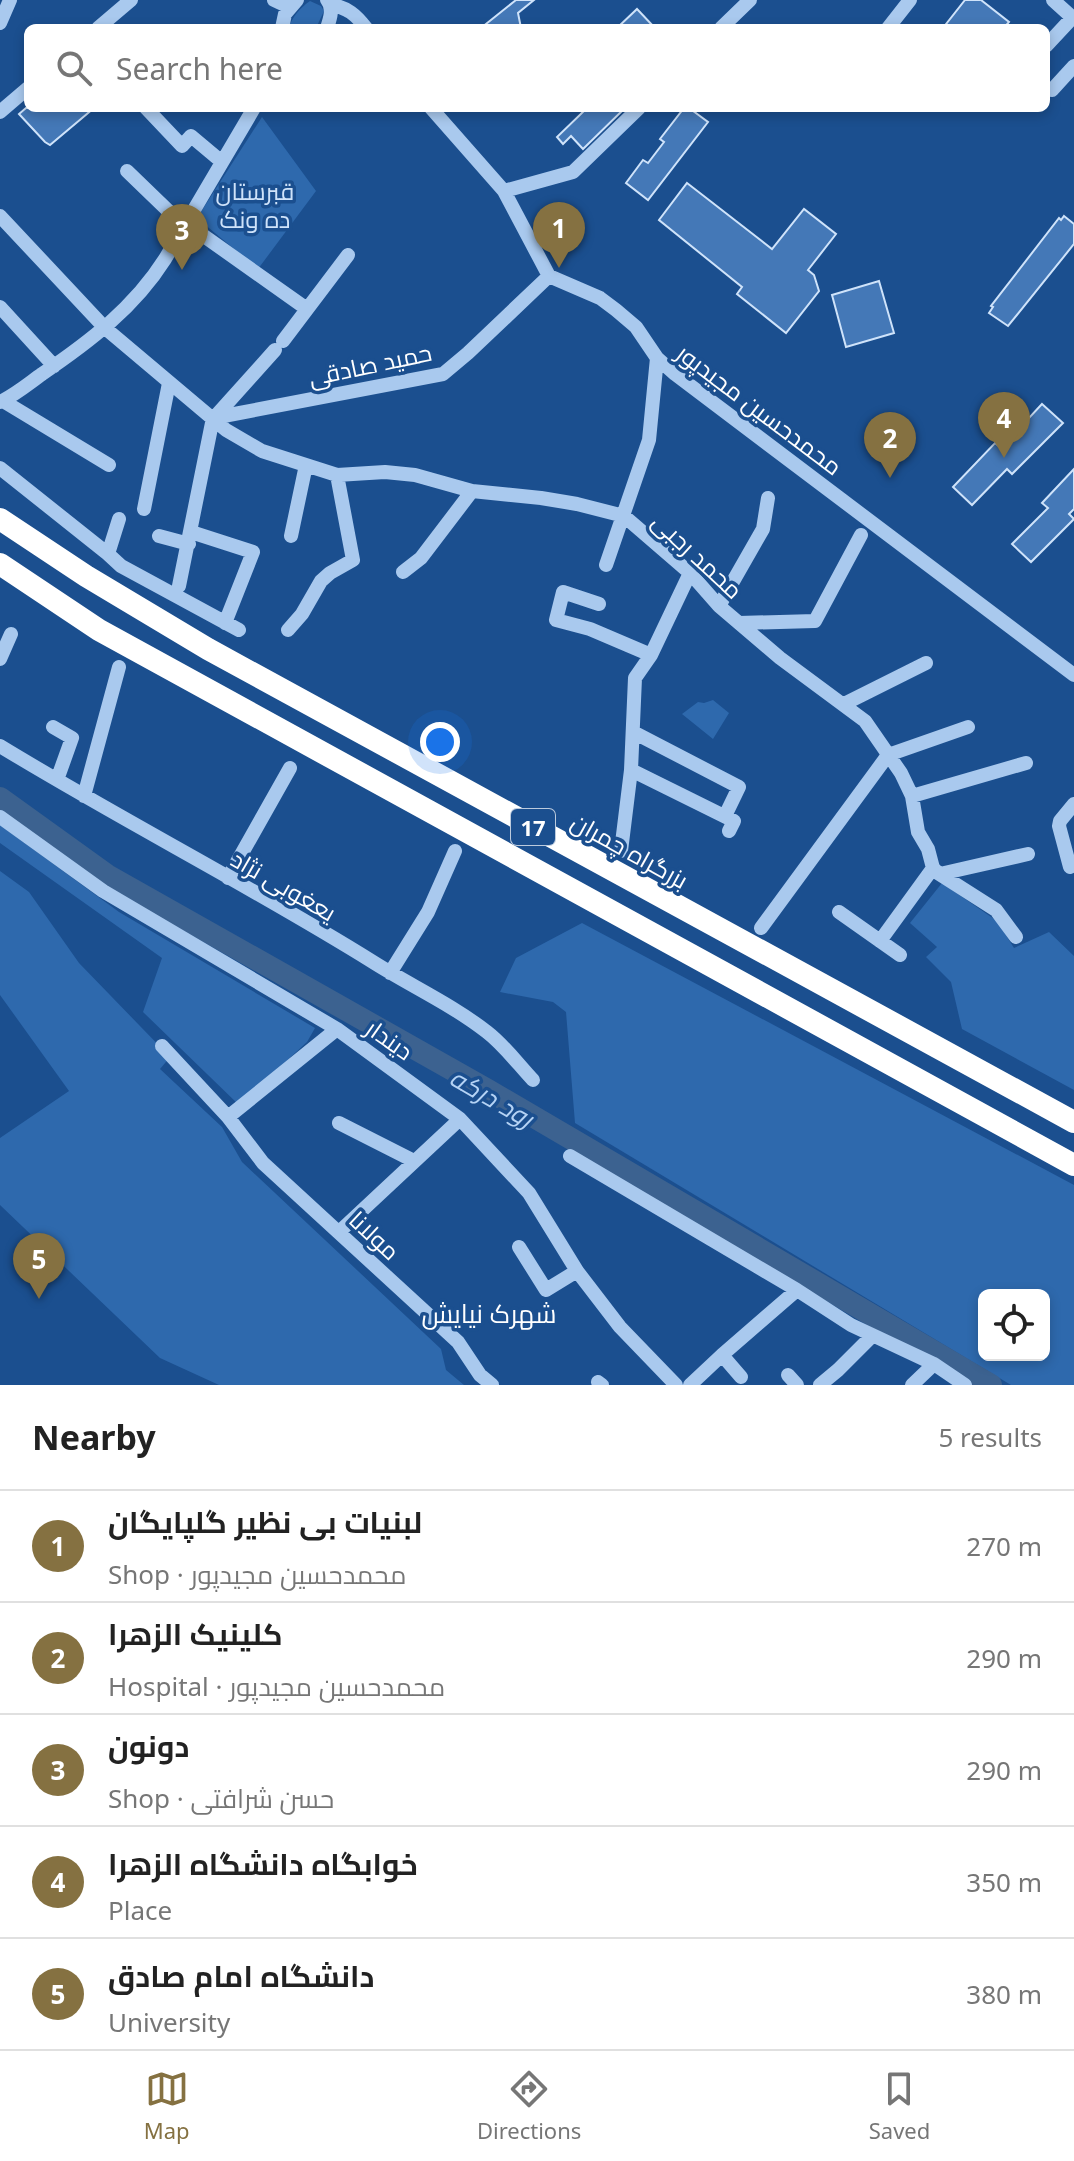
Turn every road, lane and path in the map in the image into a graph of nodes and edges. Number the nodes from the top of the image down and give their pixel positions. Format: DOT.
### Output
graph roads {
  1 [pos="10,0"];
  2 [pos="131,0"];
  3 [pos="274,0"];
  4 [pos="750,0"];
  5 [pos="910,0"];
  6 [pos="1053,0"];
  7 [pos="329,3"];
  8 [pos="293,4"];
  9 [pos="1073,18"];
  10 [pos="0,23"];
  11 [pos="103,24"];
  12 [pos="283,24"];
  13 [pos="328,24"];
  14 [pos="363,24"];
  15 [pos="725,24"];
  16 [pos="891,24"];
  17 [pos="1050,42"];
  18 [pos="1074,66"];
  19 [pos="1052,90"];
  20 [pos="24,91"];
  21 [pos="0,112"];
  22 [pos="150,112"];
  23 [pos="252,112"];
  24 [pos="435,112"];
  25 [pos="635,112"];
  26 [pos="222,162"];
  27 [pos="127,171"];
  28 [pos="504,191"];
  29 [pos="0,216"];
  30 [pos="186,226"];
  31 [pos="348,255"];
  32 [pos="549,276"];
  33 [pos="0,307"];
  34 [pos="307,309"];
  35 [pos="105,328"];
  36 [pos="657,358"];
  37 [pos="54,366"];
  38 [pos="169,383"];
  39 [pos="2,402"];
  40 [pos="213,418"];
  41 [pos="109,465"];
  42 [pos="306,465"];
  43 [pos="0,468"];
  44 [pos="337,475"];
  45 [pos="472,491"];
  46 [pos="768,498"];
  47 [pos="144,509"];
  48 [pos="624,516"];
  49 [pos="0,519"];
  50 [pos="119,519"];
  51 [pos="861,535"];
  52 [pos="159,536"];
  53 [pos="291,536"];
  54 [pos="190,538"];
  55 [pos="108,554"];
  56 [pos="0,564"];
  57 [pos="606,565"];
  58 [pos="403,572"];
  59 [pos="690,573"];
  60 [pos="179,586"];
  61 [pos="599,604"];
  62 [pos="719,606"];
  63 [pos="225,623"];
  64 [pos="739,623"];
  65 [pos="239,630"];
  66 [pos="288,630"];
  67 [pos="11,634"];
  68 [pos="651,655"];
  69 [pos="0,659"];
  70 [pos="926,663"];
  71 [pos="119,667"];
  72 [pos="1074,675"];
  73 [pos="844,704"];
  74 [pos="53,727"];
  75 [pos="968,727"];
  76 [pos="633,732"];
  77 [pos="0,746"];
  78 [pos="888,755"];
  79 [pos="1026,763"];
  80 [pos="290,768"];
  81 [pos="631,770"];
  82 [pos="57,780"];
  83 [pos="84,796"];
  84 [pos="912,796"];
  85 [pos="1074,804"];
  86 [pos="725,816"];
  87 [pos="0,817"];
  88 [pos="729,831"];
  89 [pos="455,851"];
  90 [pos="621,851"];
  91 [pos="1028,854"];
  92 [pos="1070,867"];
  93 [pos="936,871"];
  94 [pos="228,878"];
  95 [pos="839,912"];
  96 [pos="761,928"];
  97 [pos="1016,937"];
  98 [pos="880,941"];
  99 [pos="900,955"];
  100 [pos="390,973"];
  101 [pos="337,1029"];
  102 [pos="162,1046"];
  103 [pos="533,1080"];
  104 [pos="228,1117"];
  105 [pos="460,1119"];
  106 [pos="1074,1122"];
  107 [pos="339,1123"];
  108 [pos="570,1156"];
  109 [pos="414,1161"];
  110 [pos="1074,1165"];
  111 [pos="339,1232"];
  112 [pos="519,1247"];
  113 [pos="577,1271"];
  114 [pos="797,1290"];
  115 [pos="872,1336"];
  116 [pos="722,1355"];
  117 [pos="934,1364"];
  118 [pos="741,1377"];
  119 [pos="492,1385"];
  120 [pos="676,1385"];
  121 [pos="690,1385"];
  122 [pos="820,1385"];
  123 [pos="912,1385"];
  124 [pos="965,1385"];
  1 -- 10 [label="street"];
  2 -- 11 [label="street"];
  3 -- 8 [label="street"];
  4 -- 15 [label="street"];
  5 -- 16 [label="street"];
  6 -- 9 [label="street"];
  7 -- 13 [label="street"];
  7 -- 14 [label="street"];
  8 -- 12 [label="street"];
  9 -- 17 [label="street"];
  18 -- 19 [label="street"];
  20 -- 21 [label="street"];
  22 -- 26 [label="street"];
  23 -- 26 [label="street"];
  24 -- 28 [label="street"];
  25 -- 28 [label="street"];
  26 -- 30 [label="street"];
  27 -- 30 [label="street"];
  28 -- 32 [label="street"];
  29 -- 35 [label="street, محمد رجبی"];
  30 -- 34 [label="street"];
  30 -- 35 [label="street"];
  31 -- 34 [label="street"];
  32 -- 36 [label="street, محمدحسین مجیدپور"];
  32 -- 40 [label="street, حمید صادقی"];
  33 -- 37 [label="street"];
  34 -- 40 [label="street"];
  35 -- 37 [label="street"];
  35 -- 38 [label="street, محمد رجبی"];
  36 -- 48 [label="street"];
  36 -- 72 [label="street, محمدحسین مجیدپور"];
  37 -- 39 [label="street"];
  38 -- 40 [label="street, محمد رجبی"];
  38 -- 47 [label="street"];
  39 -- 41 [label="street"];
  40 -- 42 [label="street, محمد رجبی"];
  40 -- 54 [label="street"];
  42 -- 44 [label="street, محمد رجبی"];
  42 -- 53 [label="street"];
  43 -- 55 [label="street"];
  44 -- 45 [label="street, محمد رجبی"];
  44 -- 66 [label="street"];
  45 -- 48 [label="street, محمد رجبی"];
  45 -- 58 [label="street"];
  46 -- 62 [label="street"];
  48 -- 57 [label="street"];
  48 -- 59 [label="street, محمد رجبی"];
  49 -- 106 [label="highway, بزرگراه چمران / 17"];
  50 -- 55 [label="street"];
  51 -- 64 [label="street"];
  52 -- 54 [label="street"];
  54 -- 60 [label="street"];
  54 -- 63 [label="street"];
  55 -- 63 [label="street"];
  56 -- 110 [label="highway, 17"];
  59 -- 62 [label="street, محمد رجبی"];
  59 -- 68 [label="street"];
  61 -- 68 [label="street"];
  62 -- 64 [label="street, محمد رجبی"];
  63 -- 65 [label="street"];
  64 -- 73 [label="street, محمد رجبی"];
  67 -- 69 [label="street"];
  68 -- 76 [label="street"];
  70 -- 73 [label="street"];
  71 -- 83 [label="street"];
  73 -- 78 [label="street, محمد رجبی"];
  74 -- 82 [label="street"];
  75 -- 78 [label="street"];
  76 -- 81 [label="street"];
  76 -- 86 [label="street"];
  77 -- 82 [label="street, یعغوبی نژاد"];
  78 -- 84 [label="street, محمد رجبی"];
  78 -- 96 [label="street"];
  79 -- 84 [label="street"];
  80 -- 94 [label="street"];
  81 -- 86 [label="street"];
  81 -- 90 [label="street"];
  82 -- 83 [label="street, یعغوبی نژاد"];
  83 -- 94 [label="street, یعغوبی نژاد"];
  84 -- 93 [label="street, محمد رجبی"];
  85 -- 92 [label="street"];
  86 -- 88 [label="street"];
  87 -- 101 [label="street, دیندار"];
  89 -- 100 [label="street"];
  91 -- 93 [label="street"];
  93 -- 97 [label="street"];
  93 -- 98 [label="street"];
  94 -- 100 [label="street, یعغوبی نژاد"];
  95 -- 98 [label="street"];
  98 -- 99 [label="street"];
  100 -- 103 [label="street, یعغوبی نژاد"];
  101 -- 104 [label="street"];
  101 -- 105 [label="street, دیندار"];
  102 -- 104 [label="street, مولانا"];
  104 -- 111 [label="street, مولانا"];
  105 -- 109 [label="street"];
  105 -- 113 [label="street, دیندار"];
  107 -- 109 [label="street"];
  108 -- 114 [label="street"];
  109 -- 111 [label="street"];
  111 -- 119 [label="street, مولانا"];
  112 -- 113 [label="street"];
  113 -- 120 [label="street, دیندار"];
  114 -- 115 [label="street"];
  114 -- 116 [label="street"];
  115 -- 117 [label="street"];
  115 -- 122 [label="street"];
  116 -- 118 [label="street"];
  116 -- 121 [label="street"];
  117 -- 123 [label="street"];
  117 -- 124 [label="street"];
}
